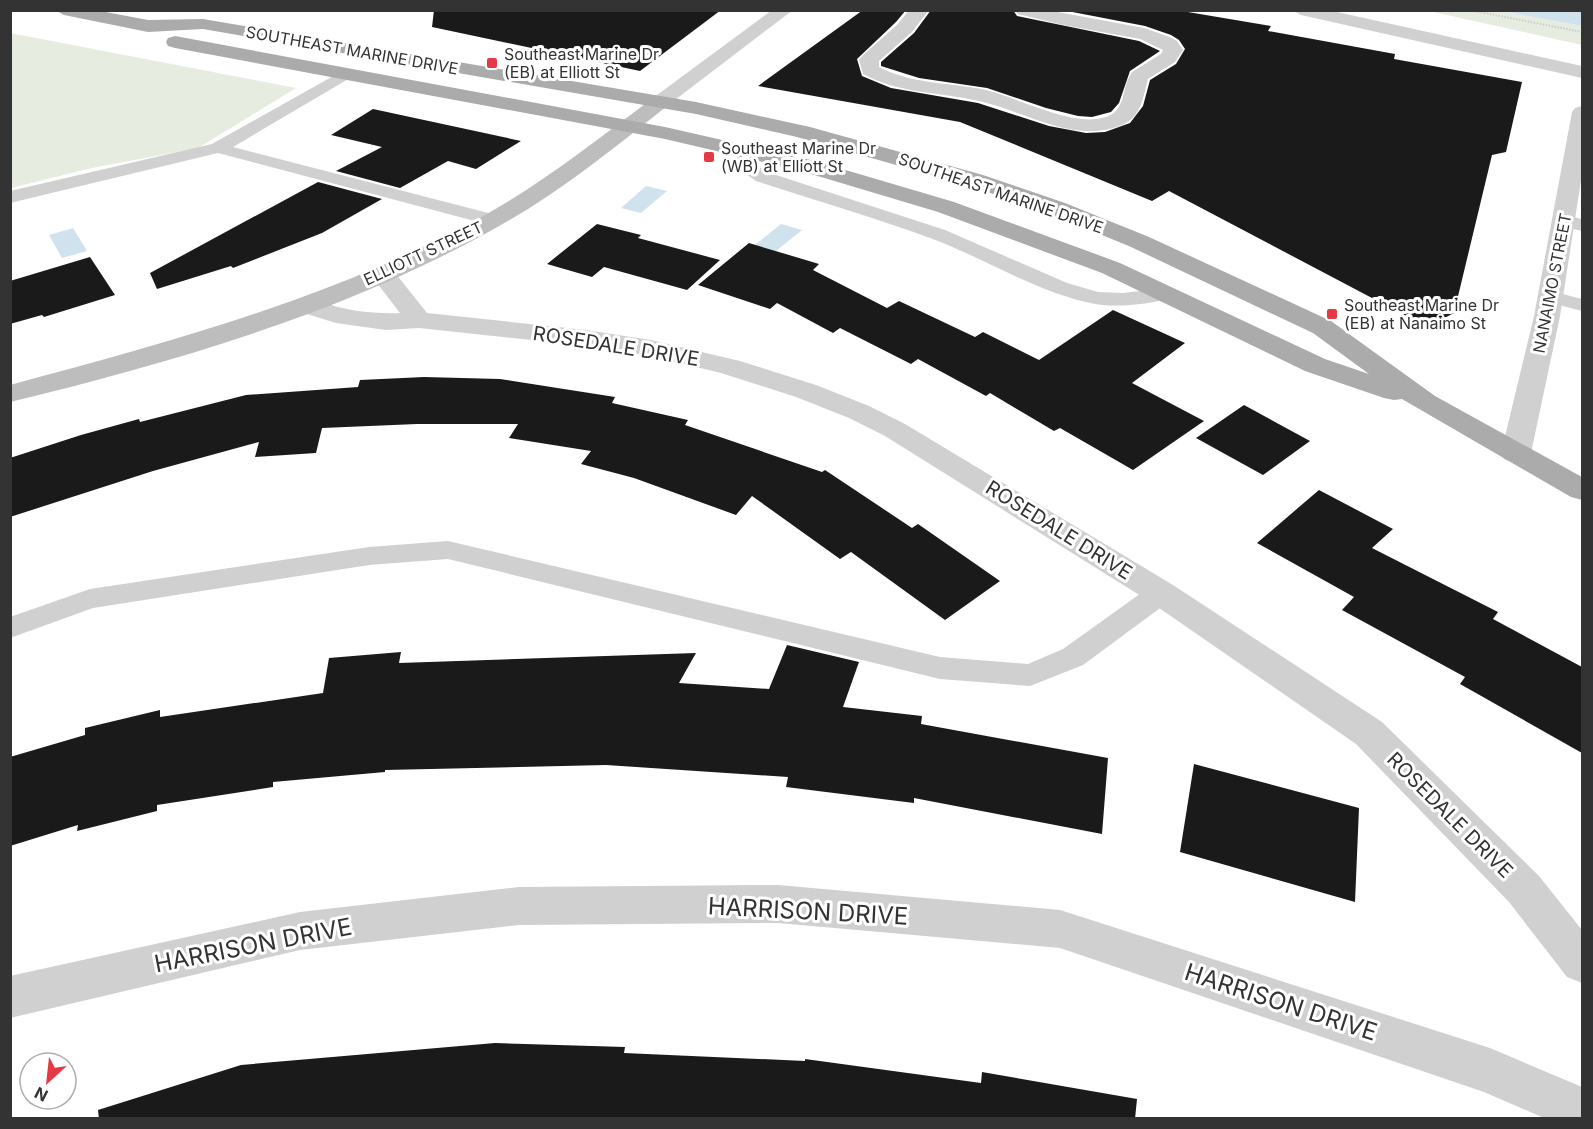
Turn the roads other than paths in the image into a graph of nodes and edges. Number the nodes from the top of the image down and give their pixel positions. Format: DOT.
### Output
graph roads {
  1 [pos="64,10"];
  2 [pos="784,10"];
  3 [pos="920,10"];
  4 [pos="1024,10"];
  5 [pos="1300,10"];
  6 [pos="148,26"];
  7 [pos="1582,72"];
  8 [pos="344,75"];
  9 [pos="660,102"];
  10 [pos="1582,112"];
  11 [pos="628,126"];
  12 [pos="218,148"];
  13 [pos="737,148"];
  14 [pos="10,197"];
  15 [pos="493,220"];
  16 [pos="1573,223"];
  17 [pos="383,274"];
  18 [pos="1165,294"];
  19 [pos="1551,297"];
  20 [pos="306,305"];
  21 [pos="1582,305"];
  22 [pos="419,320"];
  23 [pos="10,394"];
  24 [pos="1425,402"];
  25 [pos="1516,453"];
  26 [pos="1582,490"];
  27 [pos="1161,592"];
  28 [pos="10,628"];
  29 [pos="1582,963"];
  30 [pos="10,997"];
  31 [pos="1582,1111"];
  1 -- 6 [label="main road, SOUTHEAST MARINE DRIVE"];
  2 -- 9 [label="street, ELLIOTT STREET"];
  3 -- 4 [label="street"];
  5 -- 7 [label="street"];
  6 -- 8 [label="main road, SOUTHEAST MARINE DRIVE"];
  6 -- 9 [label="main road, SOUTHEAST MARINE DRIVE"];
  8 -- 11 [label="main road, SOUTHEAST MARINE DRIVE"];
  8 -- 12 [label="lane"];
  9 -- 11 [label="street, ELLIOTT STREET"];
  9 -- 24 [label="main road, SOUTHEAST MARINE DRIVE"];
  10 -- 16 [label="street, NANAIMO STREET"];
  11 -- 13 [label="main road, SOUTHEAST MARINE DRIVE"];
  11 -- 15 [label="street, ELLIOTT STREET"];
  12 -- 14 [label="lane"];
  12 -- 15 [label="lane"];
  13 -- 18 [label="main road, SOUTHEAST MARINE DRIVE"];
  13 -- 18 [label="lane"];
  15 -- 17 [label="street, ELLIOTT STREET"];
  16 -- 19 [label="street, NANAIMO STREET"];
  17 -- 20 [label="street, ELLIOTT STREET"];
  17 -- 22 [label="street"];
  18 -- 24 [label="main road, SOUTHEAST MARINE DRIVE"];
  19 -- 21 [label="lane"];
  19 -- 25 [label="street, NANAIMO STREET"];
  20 -- 22 [label="street, ROSEDALE DRIVE"];
  20 -- 23 [label="street, ELLIOTT STREET"];
  22 -- 27 [label="street, ROSEDALE DRIVE"];
  24 -- 25 [label="main road, SOUTHEAST MARINE DRIVE"];
  25 -- 26 [label="main road, SOUTHEAST MARINE DRIVE"];
  27 -- 28 [label="lane"];
  27 -- 29 [label="street, ROSEDALE DRIVE"];
  30 -- 31 [label="street, HARRISON DRIVE"];
}
